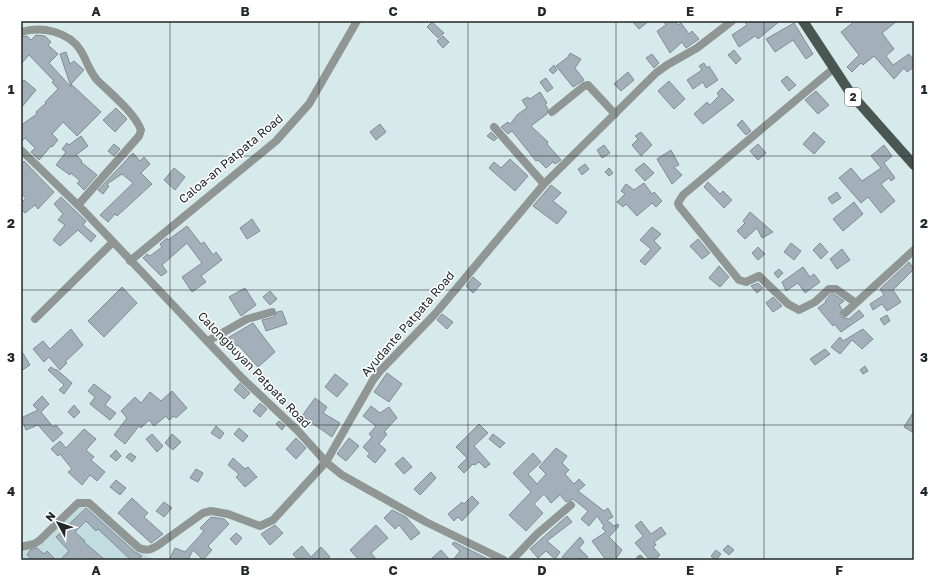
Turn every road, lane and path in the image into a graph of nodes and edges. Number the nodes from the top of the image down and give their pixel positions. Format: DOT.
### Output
graph roads {
  1 [pos="357,21"];
  2 [pos="732,21"];
  3 [pos="803,21"];
  4 [pos="21,32"];
  5 [pos="833,69"];
  6 [pos="552,112"];
  7 [pos="615,114"];
  8 [pos="494,127"];
  9 [pos="21,150"];
  10 [pos="914,165"];
  11 [pos="544,184"];
  12 [pos="78,205"];
  13 [pos="112,242"];
  14 [pos="914,250"];
  15 [pos="130,261"];
  16 [pos="856,303"];
  17 [pos="272,312"];
  18 [pos="845,313"];
  19 [pos="35,319"];
  20 [pos="208,341"];
  21 [pos="326,462"];
  22 [pos="571,505"];
  23 [pos="21,547"];
  24 [pos="504,560"];
  25 [pos="512,560"];
  1 -- 15 [label="street, Caloa-an Patpata Road"];
  2 -- 7 [label="street, Ayudante Patpata Road"];
  3 -- 5 [label="main road, 2"];
  4 -- 12 [label="street"];
  5 -- 10 [label="main road, 2"];
  5 -- 16 [label="street"];
  6 -- 7 [label="street"];
  7 -- 11 [label="street, Ayudante Patpata Road"];
  8 -- 11 [label="street"];
  9 -- 12 [label="street, Calongbuyan Patpata Road"];
  11 -- 21 [label="street, Ayudante Patpata Road"];
  12 -- 13 [label="street, Calongbuyan Patpata Road"];
  13 -- 15 [label="street, Calongbuyan Patpata Road"];
  13 -- 19 [label="street"];
  14 -- 16 [label="street"];
  15 -- 20 [label="street, Calongbuyan Patpata Road"];
  16 -- 18 [label="street"];
  17 -- 20 [label="street"];
  20 -- 21 [label="street, Calongbuyan Patpata Road"];
  21 -- 23 [label="street, Ayudante Patpata Road"];
  21 -- 24 [label="street, Calongbuyan Patpata Road"];
  22 -- 25 [label="street"];
}
